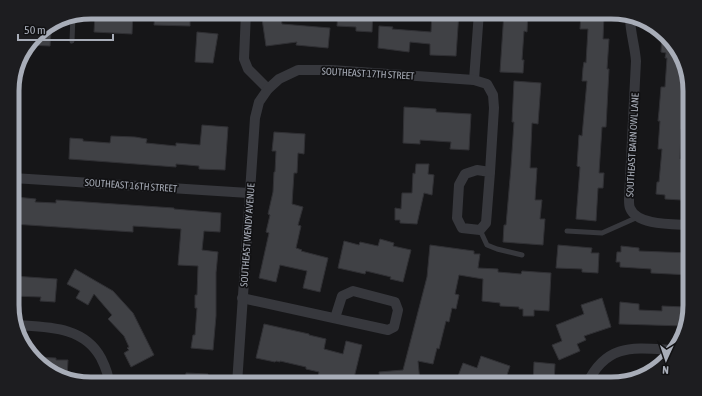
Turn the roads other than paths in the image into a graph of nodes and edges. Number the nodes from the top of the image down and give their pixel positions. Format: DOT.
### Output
graph roads {
  1 [pos="246,19"];
  2 [pos="478,19"];
  3 [pos="73,21"];
  4 [pos="630,21"];
  5 [pos="72,41"];
  6 [pos="474,80"];
  7 [pos="268,89"];
  8 [pos="490,172"];
  9 [pos="19,178"];
  10 [pos="249,193"];
  11 [pos="638,217"];
  12 [pos="683,224"];
  13 [pos="480,230"];
  14 [pos="567,231"];
  15 [pos="522,255"];
  16 [pos="242,298"];
  17 [pos="335,318"];
  18 [pos="22,325"];
  19 [pos="646,349"];
  20 [pos="108,377"];
  21 [pos="237,377"];
  22 [pos="590,377"];
  1 -- 7 [label="street"];
  2 -- 6 [label="street"];
  3 -- 5 [label="lane"];
  4 -- 11 [label="street, SOUTHEAST BARN OWL LANE"];
  6 -- 7 [label="street, SOUTHEAST 17TH STREET"];
  6 -- 8 [label="street"];
  7 -- 10 [label="street, SOUTHEAST WENDY AVENUE"];
  8 -- 13 [label="street"];
  8 -- 13 [label="street"];
  9 -- 10 [label="street, SOUTHEAST 16TH STREET"];
  10 -- 16 [label="street, SOUTHEAST WENDY AVENUE"];
  11 -- 12 [label="street"];
  11 -- 14 [label="lane"];
  13 -- 15 [label="lane"];
  16 -- 17 [label="street"];
  16 -- 21 [label="street, SOUTHEAST WENDY AVENUE"];
  17 -- 17 [label="street"];
  18 -- 20 [label="street"];
  19 -- 22 [label="street"];
}
